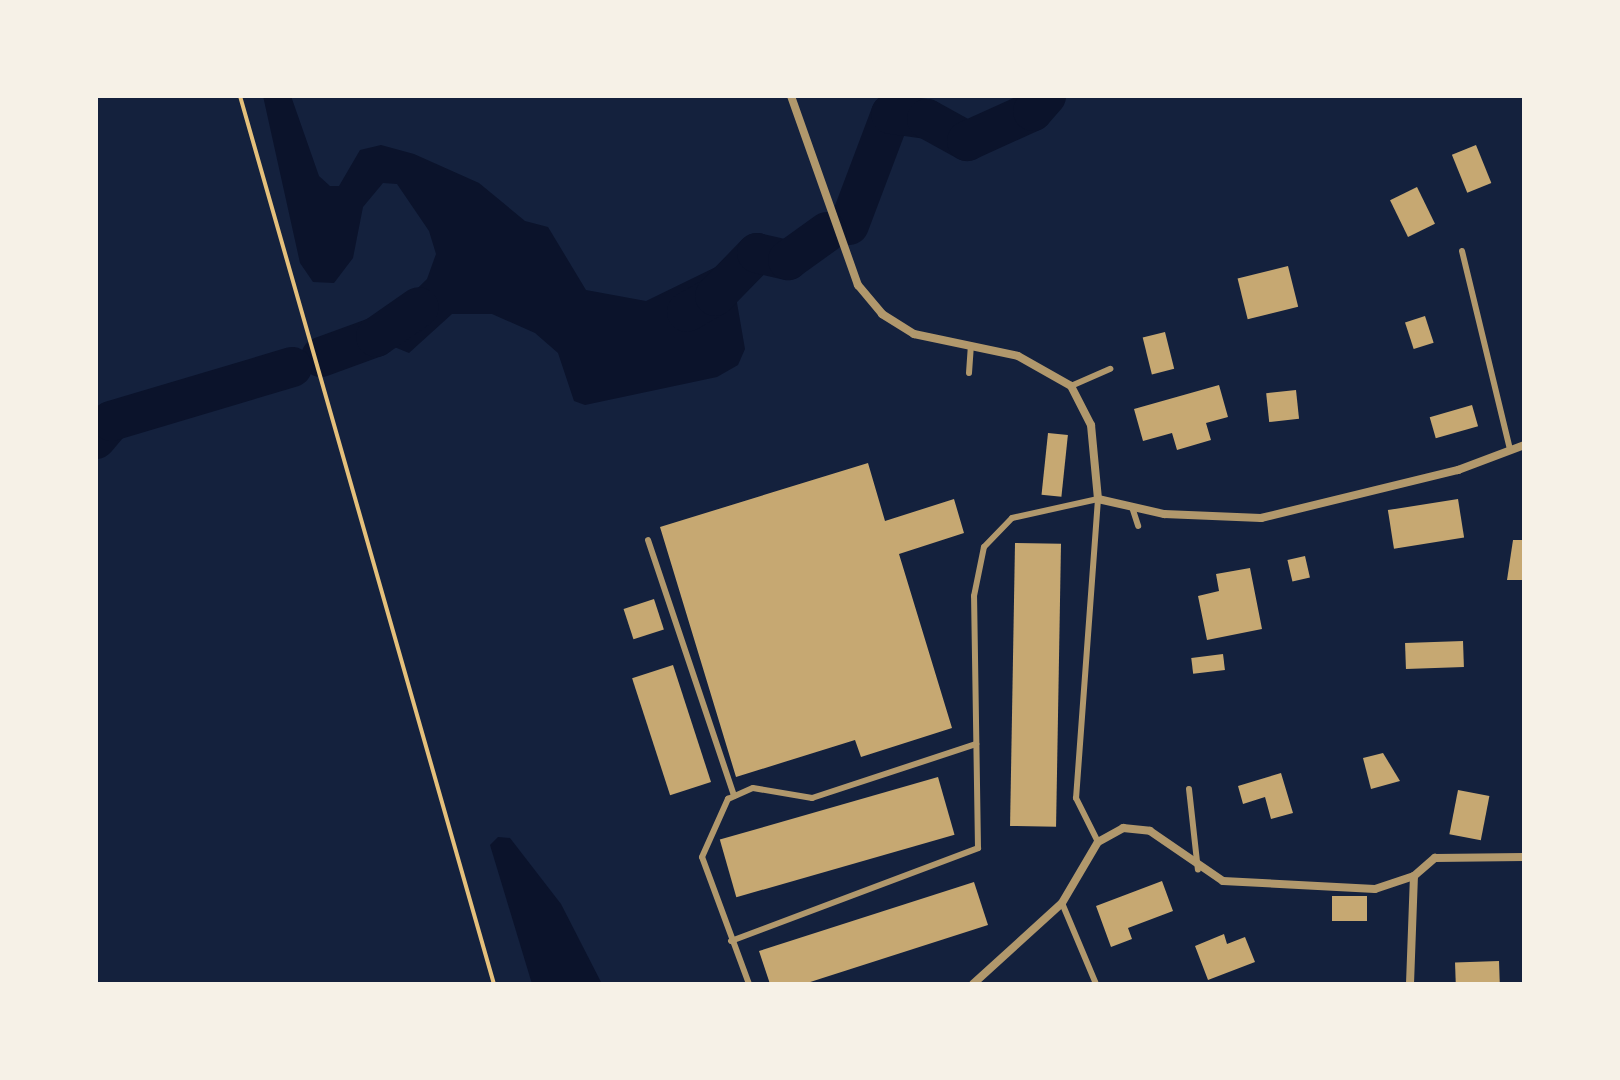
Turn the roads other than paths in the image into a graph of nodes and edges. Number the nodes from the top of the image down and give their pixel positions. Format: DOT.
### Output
graph roads {
  1 [pos="791,96"];
  2 [pos="1462,251"];
  3 [pos="971,346"];
  4 [pos="1110,369"];
  5 [pos="969,373"];
  6 [pos="1071,386"];
  7 [pos="1524,445"];
  8 [pos="1510,449"];
  9 [pos="1098,499"];
  10 [pos="1132,506"];
  11 [pos="1138,526"];
  12 [pos="648,540"];
  13 [pos="976,744"];
  14 [pos="1189,789"];
  15 [pos="734,796"];
  16 [pos="1098,842"];
  17 [pos="1524,857"];
  18 [pos="1198,870"];
  19 [pos="1414,876"];
  20 [pos="1062,903"];
  21 [pos="731,941"];
  22 [pos="749,984"];
  23 [pos="973,984"];
  24 [pos="1096,984"];
  25 [pos="1410,984"];
  1 -- 3 [label="street"];
  2 -- 8 [label="lane"];
  3 -- 5 [label="lane"];
  3 -- 6 [label="street"];
  4 -- 6 [label="lane"];
  6 -- 9 [label="street"];
  7 -- 8 [label="street"];
  8 -- 10 [label="street"];
  9 -- 10 [label="street"];
  9 -- 13 [label="lane"];
  9 -- 16 [label="lane"];
  10 -- 11 [label="lane"];
  12 -- 15 [label="lane"];
  13 -- 15 [label="lane"];
  13 -- 21 [label="lane"];
  14 -- 18 [label="lane"];
  15 -- 21 [label="lane"];
  16 -- 18 [label="street"];
  16 -- 20 [label="street"];
  17 -- 19 [label="street"];
  18 -- 19 [label="street"];
  19 -- 25 [label="street"];
  20 -- 23 [label="street"];
  20 -- 24 [label="lane"];
  21 -- 22 [label="lane"];
}
